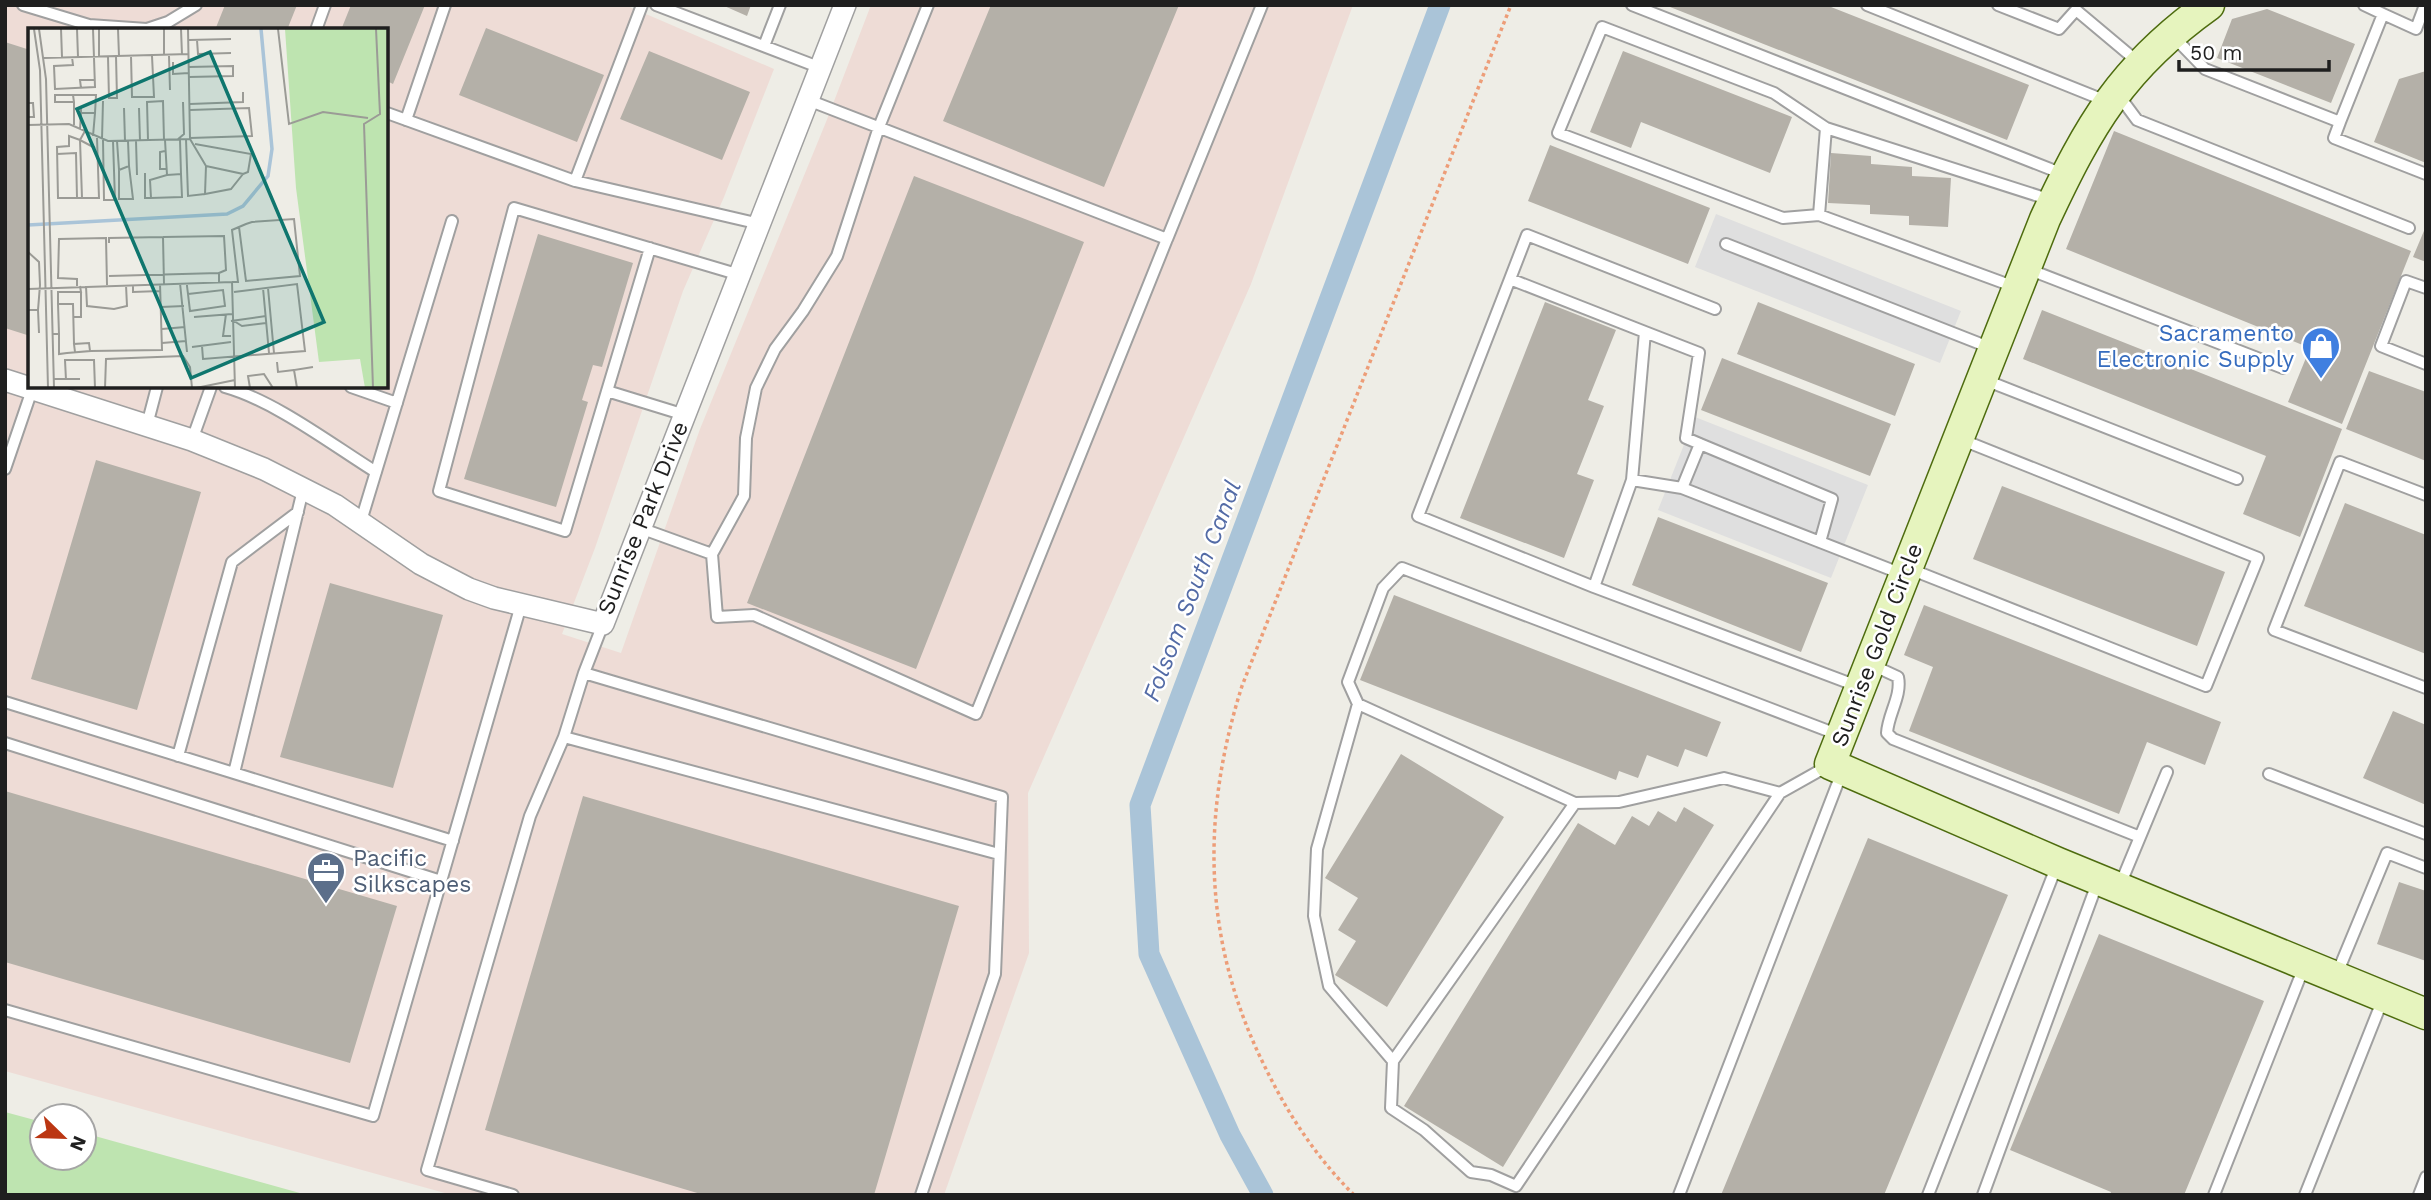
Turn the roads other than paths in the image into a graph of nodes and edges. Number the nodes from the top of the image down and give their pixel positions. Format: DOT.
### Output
graph roads {
  1 [pos="23,5"];
  2 [pos="196,5"];
  3 [pos="325,5"];
  4 [pos="445,5"];
  5 [pos="642,5"];
  6 [pos="656,5"];
  7 [pos="779,5"];
  8 [pos="845,5"];
  9 [pos="928,5"];
  10 [pos="1262,5"];
  11 [pos="1632,5"];
  12 [pos="1867,5"];
  13 [pos="1998,5"];
  14 [pos="2209,5"];
  15 [pos="2364,5"];
  16 [pos="2425,5"];
  17 [pos="2079,8"];
  18 [pos="2383,14"];
  19 [pos="133,28"];
  20 [pos="151,28"];
  21 [pos="317,28"];
  22 [pos="2171,34"];
  23 [pos="764,46"];
  24 [pos="2140,64"];
  25 [pos="821,68"];
  26 [pos="2112,96"];
  27 [pos="808,100"];
  28 [pos="388,113"];
  29 [pos="406,120"];
  30 [pos="2340,122"];
  31 [pos="879,127"];
  32 [pos="1825,128"];
  33 [pos="2426,174"];
  34 [pos="575,181"];
  35 [pos="2060,188"];
  36 [pos="1819,215"];
  37 [pos="452,221"];
  38 [pos="760,223"];
  39 [pos="2409,228"];
  40 [pos="1167,239"];
  41 [pos="1726,244"];
  42 [pos="649,248"];
  43 [pos="740,275"];
  44 [pos="2022,278"];
  45 [pos="1510,279"];
  46 [pos="2426,288"];
  47 [pos="1715,309"];
  48 [pos="1645,332"];
  49 [pos="1994,349"];
  50 [pos="2426,364"];
  51 [pos="2283,368"];
  52 [pos="1982,379"];
  53 [pos="5,380"];
  54 [pos="28,386"];
  55 [pos="33,388"];
  56 [pos="36,388"];
  57 [pos="157,388"];
  58 [pos="211,388"];
  59 [pos="229,388"];
  60 [pos="354,388"];
  61 [pos="607,391"];
  62 [pos="397,403"];
  63 [pos="685,415"];
  64 [pos="147,425"];
  65 [pos="1958,439"];
  66 [pos="192,440"];
  67 [pos="1700,444"];
  68 [pos="5,469"];
  69 [pos="376,472"];
  70 [pos="1632,480"];
  71 [pos="2237,480"];
  72 [pos="1682,488"];
  73 [pos="303,490"];
  74 [pos="2426,495"];
  75 [pos="298,512"];
  76 [pos="361,521"];
  77 [pos="640,528"];
  78 [pos="1820,542"];
  79 [pos="712,554"];
  80 [pos="1906,571"];
  81 [pos="1594,587"];
  82 [pos="521,605"];
  83 [pos="603,624"];
  84 [pos="584,673"];
  85 [pos="1865,676"];
  86 [pos="2426,688"];
  87 [pos="5,702"];
  88 [pos="1358,704"];
  89 [pos="1842,736"];
  90 [pos="564,737"];
  91 [pos="5,743"];
  92 [pos="178,756"];
  93 [pos="1837,767"];
  94 [pos="2167,772"];
  95 [pos="234,773"];
  96 [pos="2269,774"];
  97 [pos="1780,793"];
  98 [pos="1575,803"];
  99 [pos="2426,834"];
  100 [pos="2140,837"];
  101 [pos="453,841"];
  102 [pos="999,854"];
  103 [pos="2058,863"];
  104 [pos="2426,868"];
  105 [pos="441,881"];
  106 [pos="2109,883"];
  107 [pos="2305,964"];
  108 [pos="2336,976"];
  109 [pos="2383,998"];
  110 [pos="5,1010"];
  111 [pos="2426,1014"];
  112 [pos="1393,1061"];
  113 [pos="2426,1178"];
  114 [pos="513,1195"];
  115 [pos="920,1195"];
  116 [pos="1679,1195"];
  117 [pos="1928,1195"];
  118 [pos="1983,1195"];
  119 [pos="2214,1195"];
  120 [pos="2305,1195"];
  121 [pos="2419,1195"];
  1 -- 19 [label="lane"];
  2 -- 20 [label="lane"];
  3 -- 21 [label="lane"];
  4 -- 29 [label="lane"];
  5 -- 34 [label="lane"];
  6 -- 23 [label="lane"];
  7 -- 23 [label="lane"];
  8 -- 25 [label="street, Sunrise Park Drive"];
  9 -- 31 [label="lane"];
  10 -- 40 [label="lane"];
  11 -- 35 [label="lane"];
  12 -- 26 [label="lane"];
  13 -- 17 [label="lane"];
  14 -- 22 [label="street, Sunrise Gold Circle"];
  15 -- 18 [label="lane"];
  16 -- 18 [label="lane"];
  17 -- 24 [label="lane"];
  18 -- 30 [label="lane"];
  22 -- 24 [label="street, Sunrise Gold Circle"];
  22 -- 30 [label="lane"];
  23 -- 25 [label="lane"];
  24 -- 26 [label="street, Sunrise Gold Circle"];
  25 -- 27 [label="street, Sunrise Park Drive"];
  26 -- 35 [label="street, Sunrise Gold Circle"];
  26 -- 39 [label="lane"];
  27 -- 31 [label="lane"];
  27 -- 38 [label="street, Sunrise Park Drive"];
  28 -- 29 [label="lane"];
  29 -- 34 [label="lane"];
  30 -- 33 [label="lane"];
  31 -- 40 [label="lane"];
  31 -- 79 [label="lane"];
  32 -- 35 [label="lane"];
  32 -- 36 [label="lane"];
  32 -- 36 [label="lane"];
  34 -- 38 [label="lane"];
  35 -- 44 [label="street, Sunrise Gold Circle"];
  36 -- 44 [label="lane"];
  37 -- 62 [label="lane"];
  38 -- 43 [label="street, Sunrise Park Drive"];
  40 -- 79 [label="lane"];
  41 -- 49 [label="lane"];
  42 -- 43 [label="lane"];
  42 -- 61 [label="lane"];
  42 -- 61 [label="lane"];
  43 -- 63 [label="street, Sunrise Park Drive"];
  44 -- 49 [label="street, Sunrise Gold Circle"];
  44 -- 51 [label="lane"];
  45 -- 47 [label="lane"];
  45 -- 48 [label="lane"];
  45 -- 81 [label="lane"];
  46 -- 50 [label="lane"];
  48 -- 67 [label="lane"];
  48 -- 70 [label="lane"];
  49 -- 52 [label="street, Sunrise Gold Circle"];
  52 -- 65 [label="street, Sunrise Gold Circle"];
  52 -- 71 [label="lane"];
  53 -- 54 [label="street, Sunrise Park Drive"];
  55 -- 68 [label="lane"];
  56 -- 64 [label="street, Sunrise Park Drive"];
  57 -- 64 [label="lane"];
  58 -- 66 [label="lane"];
  59 -- 69 [label="lane"];
  60 -- 62 [label="lane"];
  61 -- 63 [label="lane"];
  62 -- 69 [label="lane"];
  63 -- 77 [label="street, Sunrise Park Drive"];
  64 -- 66 [label="street, Sunrise Park Drive"];
  65 -- 80 [label="street, Sunrise Gold Circle"];
  65 -- 80 [label="lane"];
  66 -- 73 [label="street, Sunrise Park Drive"];
  67 -- 72 [label="lane"];
  67 -- 78 [label="lane"];
  69 -- 76 [label="lane"];
  70 -- 72 [label="lane"];
  70 -- 81 [label="lane"];
  72 -- 78 [label="lane"];
  73 -- 75 [label="lane"];
  73 -- 76 [label="street, Sunrise Park Drive"];
  74 -- 86 [label="lane"];
  75 -- 92 [label="lane"];
  75 -- 95 [label="lane"];
  76 -- 82 [label="street, Sunrise Park Drive"];
  77 -- 79 [label="lane"];
  77 -- 83 [label="street, Sunrise Park Drive"];
  78 -- 80 [label="lane"];
  80 -- 85 [label="street, Sunrise Gold Circle"];
  81 -- 85 [label="lane"];
  82 -- 83 [label="street, Sunrise Park Drive"];
  82 -- 101 [label="lane"];
  83 -- 84 [label="lane"];
  84 -- 90 [label="lane"];
  84 -- 102 [label="lane"];
  85 -- 89 [label="street, Sunrise Gold Circle"];
  85 -- 100 [label="lane"];
  87 -- 92 [label="lane"];
  88 -- 89 [label="lane"];
  88 -- 98 [label="lane"];
  88 -- 112 [label="lane"];
  89 -- 93 [label="street, Sunrise Gold Circle"];
  90 -- 102 [label="lane"];
  90 -- 114 [label="lane"];
  91 -- 105 [label="lane"];
  92 -- 95 [label="lane"];
  93 -- 97 [label="lane"];
  93 -- 103 [label="street, Sunrise Gold Circle"];
  93 -- 116 [label="lane"];
  94 -- 100 [label="lane"];
  95 -- 101 [label="lane"];
  96 -- 99 [label="lane"];
  97 -- 98 [label="lane"];
  97 -- 112 [label="lane"];
  98 -- 112 [label="lane"];
  100 -- 106 [label="lane"];
  101 -- 105 [label="lane"];
  102 -- 115 [label="lane"];
  103 -- 106 [label="street, Sunrise Gold Circle"];
  103 -- 117 [label="lane"];
  104 -- 108 [label="lane"];
  105 -- 110 [label="lane"];
  106 -- 107 [label="street, Sunrise Gold Circle"];
  106 -- 118 [label="lane"];
  107 -- 108 [label="street, Sunrise Gold Circle"];
  107 -- 119 [label="lane"];
  108 -- 109 [label="street, Sunrise Gold Circle"];
  109 -- 111 [label="street, Sunrise Gold Circle"];
  109 -- 120 [label="lane"];
  113 -- 121 [label="lane"];
}
